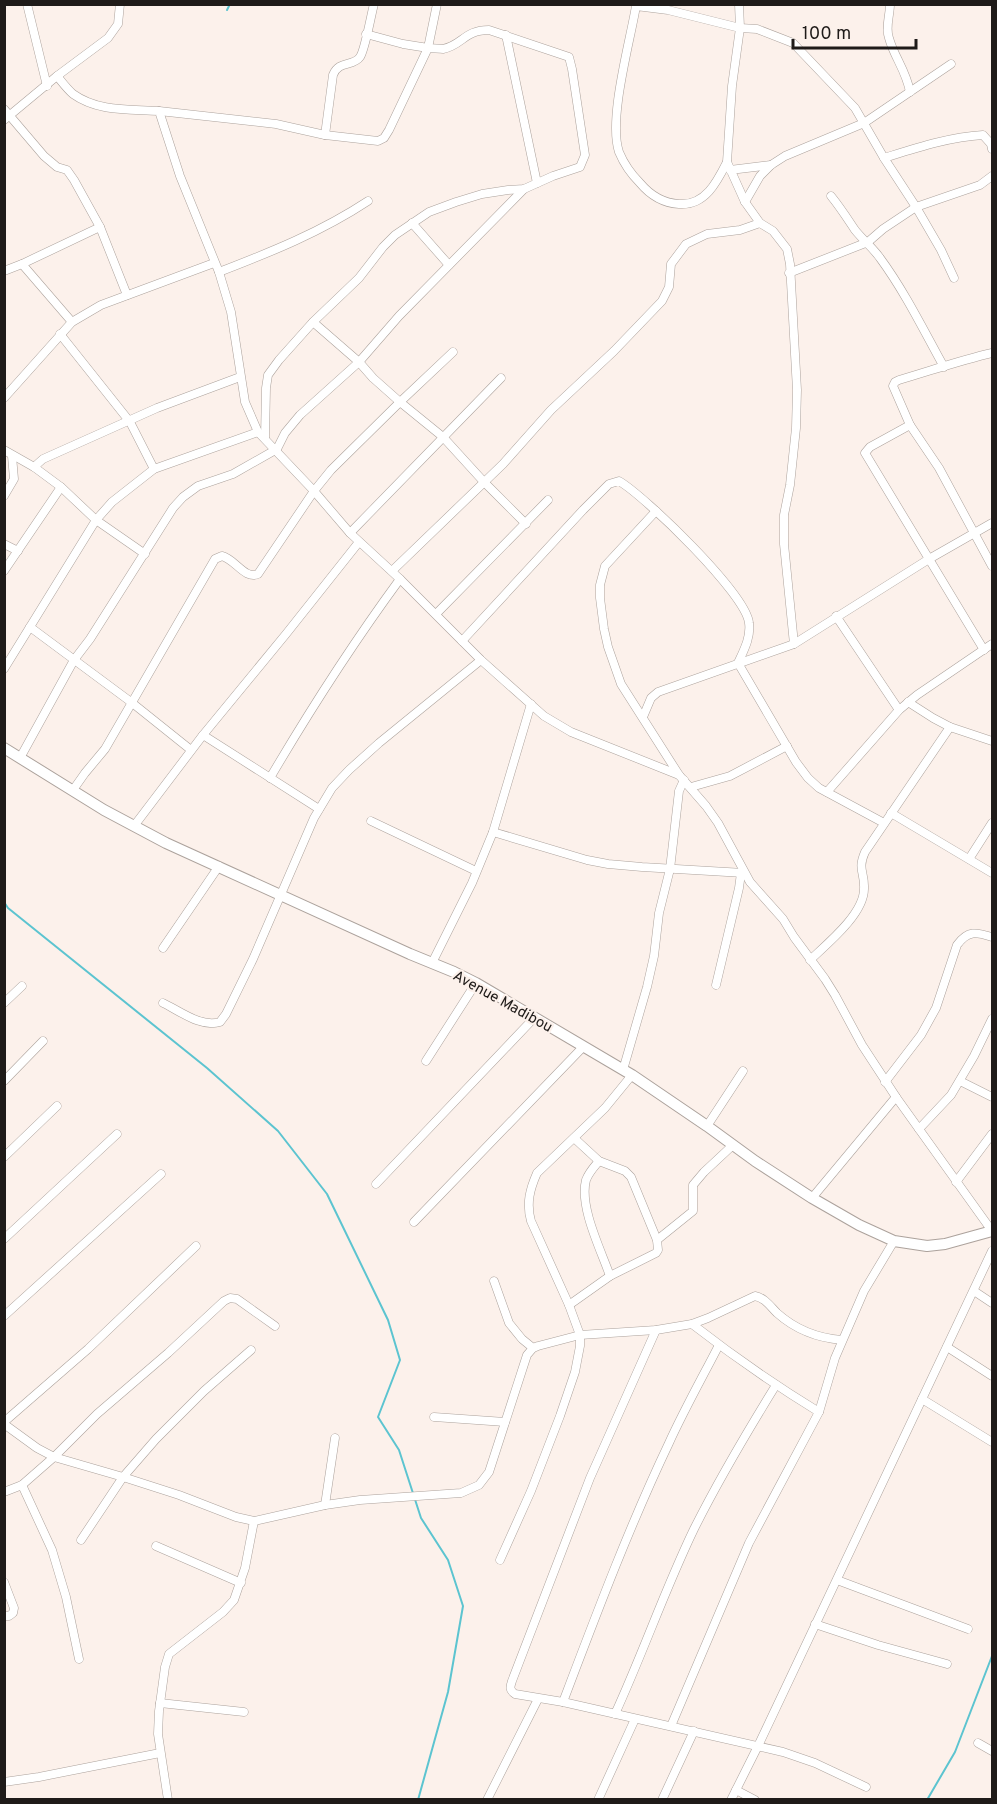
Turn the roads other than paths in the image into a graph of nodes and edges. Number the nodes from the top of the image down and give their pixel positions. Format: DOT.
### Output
graph roads {
  1 [pos="27,4"];
  2 [pos="120,4"];
  3 [pos="374,4"];
  4 [pos="437,4"];
  5 [pos="739,4"];
  6 [pos="890,4"];
  7 [pos="634,5"];
  8 [pos="740,28"];
  9 [pos="366,34"];
  10 [pos="506,35"];
  11 [pos="428,48"];
  12 [pos="951,64"];
  13 [pos="57,76"];
  14 [pos="47,86"];
  15 [pos="910,92"];
  16 [pos="159,111"];
  17 [pos="6,115"];
  18 [pos="864,123"];
  19 [pos="325,135"];
  20 [pos="993,148"];
  21 [pos="884,158"];
  22 [pos="771,165"];
  23 [pos="728,166"];
  24 [pos="993,176"];
  25 [pos="537,183"];
  26 [pos="524,189"];
  27 [pos="831,196"];
  28 [pos="368,201"];
  29 [pos="745,202"];
  30 [pos="916,207"];
  31 [pos="411,223"];
  32 [pos="760,223"];
  33 [pos="100,227"];
  34 [pos="868,242"];
  35 [pos="214,263"];
  36 [pos="22,264"];
  37 [pos="449,265"];
  38 [pos="4,271"];
  39 [pos="219,272"];
  40 [pos="789,273"];
  41 [pos="954,278"];
  42 [pos="127,295"];
  43 [pos="72,322"];
  44 [pos="313,322"];
  45 [pos="60,334"];
  46 [pos="453,352"];
  47 [pos="993,353"];
  48 [pos="359,362"];
  49 [pos="944,368"];
  50 [pos="240,377"];
  51 [pos="501,378"];
  52 [pos="4,398"];
  53 [pos="400,402"];
  54 [pos="130,422"];
  55 [pos="910,425"];
  56 [pos="258,432"];
  57 [pos="443,437"];
  58 [pos="265,438"];
  59 [pos="277,449"];
  60 [pos="4,450"];
  61 [pos="12,456"];
  62 [pos="34,467"];
  63 [pos="154,469"];
  64 [pos="484,482"];
  65 [pos="61,487"];
  66 [pos="314,491"];
  67 [pos="4,496"];
  68 [pos="548,500"];
  69 [pos="656,512"];
  70 [pos="96,520"];
  71 [pos="993,523"];
  72 [pos="526,524"];
  73 [pos="350,533"];
  74 [pos="974,533"];
  75 [pos="359,542"];
  76 [pos="4,544"];
  77 [pos="18,551"];
  78 [pos="145,554"];
  79 [pos="929,559"];
  80 [pos="993,566"];
  81 [pos="4,571"];
  82 [pos="392,571"];
  83 [pos="400,579"];
  84 [pos="435,614"];
  85 [pos="836,616"];
  86 [pos="30,627"];
  87 [pos="462,640"];
  88 [pos="794,644"];
  89 [pos="993,644"];
  90 [pos="984,650"];
  91 [pos="74,660"];
  92 [pos="482,660"];
  93 [pos="738,663"];
  94 [pos="4,669"];
  95 [pos="131,702"];
  96 [pos="908,702"];
  97 [pos="531,704"];
  98 [pos="899,710"];
  99 [pos="643,717"];
  100 [pos="950,727"];
  101 [pos="203,735"];
  102 [pos="993,741"];
  103 [pos="787,746"];
  104 [pos="4,748"];
  105 [pos="191,750"];
  106 [pos="20,758"];
  107 [pos="270,778"];
  108 [pos="681,778"];
  109 [pos="691,788"];
  110 [pos="73,790"];
  111 [pos="827,792"];
  112 [pos="319,809"];
  113 [pos="891,813"];
  114 [pos="371,821"];
  115 [pos="884,823"];
  116 [pos="993,823"];
  117 [pos="134,826"];
  118 [pos="493,832"];
  119 [pos="969,859"];
  120 [pos="219,866"];
  121 [pos="670,869"];
  122 [pos="476,871"];
  123 [pos="742,873"];
  124 [pos="993,873"];
  125 [pos="281,895"];
  126 [pos="993,937"];
  127 [pos="163,948"];
  128 [pos="810,960"];
  129 [pos="432,963"];
  130 [pos="476,983"];
  131 [pos="716,985"];
  132 [pos="22,986"];
  133 [pos="4,1003"];
  134 [pos="163,1003"];
  135 [pos="535,1017"];
  136 [pos="992,1022"];
  137 [pos="43,1041"];
  138 [pos="583,1047"];
  139 [pos="426,1061"];
  140 [pos="743,1071"];
  141 [pos="627,1073"];
  142 [pos="4,1081"];
  143 [pos="960,1081"];
  144 [pos="885,1082"];
  145 [pos="896,1097"];
  146 [pos="993,1097"];
  147 [pos="57,1106"];
  148 [pos="707,1126"];
  149 [pos="919,1129"];
  150 [pos="117,1134"];
  151 [pos="993,1134"];
  152 [pos="574,1138"];
  153 [pos="733,1145"];
  154 [pos="4,1157"];
  155 [pos="599,1161"];
  156 [pos="161,1174"];
  157 [pos="956,1182"];
  158 [pos="376,1184"];
  159 [pos="812,1198"];
  160 [pos="414,1222"];
  161 [pos="993,1231"];
  162 [pos="4,1239"];
  163 [pos="657,1240"];
  164 [pos="894,1241"];
  165 [pos="196,1246"];
  166 [pos="993,1251"];
  167 [pos="610,1276"];
  168 [pos="494,1281"];
  169 [pos="974,1291"];
  170 [pos="993,1302"];
  171 [pos="569,1305"];
  172 [pos="4,1316"];
  173 [pos="692,1324"];
  174 [pos="275,1326"];
  175 [pos="656,1330"];
  176 [pos="580,1335"];
  177 [pos="842,1340"];
  178 [pos="719,1345"];
  179 [pos="947,1347"];
  180 [pos="532,1348"];
  181 [pos="251,1350"];
  182 [pos="993,1376"];
  183 [pos="776,1385"];
  184 [pos="922,1399"];
  185 [pos="819,1412"];
  186 [pos="434,1417"];
  187 [pos="505,1422"];
  188 [pos="6,1427"];
  189 [pos="335,1438"];
  190 [pos="993,1442"];
  191 [pos="54,1457"];
  192 [pos="123,1477"];
  193 [pos="22,1485"];
  194 [pos="4,1492"];
  195 [pos="325,1505"];
  196 [pos="254,1521"];
  197 [pos="81,1540"];
  198 [pos="156,1546"];
  199 [pos="500,1560"];
  200 [pos="837,1580"];
  201 [pos="4,1582"];
  202 [pos="241,1583"];
  203 [pos="4,1616"];
  204 [pos="815,1624"];
  205 [pos="968,1629"];
  206 [pos="79,1659"];
  207 [pos="947,1664"];
  208 [pos="537,1699"];
  209 [pos="563,1702"];
  210 [pos="160,1703"];
  211 [pos="243,1712"];
  212 [pos="615,1714"];
  213 [pos="635,1719"];
  214 [pos="671,1726"];
  215 [pos="694,1731"];
  216 [pos="978,1743"];
  217 [pos="758,1746"];
  218 [pos="993,1751"];
  219 [pos="160,1753"];
  220 [pos="4,1782"];
  221 [pos="866,1786"];
  222 [pos="736,1790"];
  223 [pos="168,1800"];
  224 [pos="487,1800"];
  225 [pos="598,1800"];
  226 [pos="662,1800"];
  227 [pos="732,1800"];
  228 [pos="755,1800"];
  1 -- 14 [label="street"];
  2 -- 13 [label="street"];
  3 -- 9 [label="street"];
  4 -- 11 [label="street"];
  5 -- 8 [label="street"];
  6 -- 15 [label="street"];
  7 -- 8 [label="street"];
  7 -- 23 [label="street"];
  8 -- 18 [label="street"];
  8 -- 23 [label="street"];
  9 -- 11 [label="street"];
  9 -- 19 [label="street"];
  10 -- 11 [label="street"];
  10 -- 25 [label="street"];
  10 -- 25 [label="street"];
  11 -- 19 [label="street"];
  12 -- 15 [label="street"];
  13 -- 14 [label="street"];
  13 -- 16 [label="street"];
  14 -- 17 [label="street"];
  15 -- 18 [label="street"];
  16 -- 19 [label="street"];
  16 -- 35 [label="street"];
  17 -- 33 [label="street"];
  18 -- 21 [label="street"];
  18 -- 22 [label="street"];
  20 -- 21 [label="street"];
  21 -- 30 [label="street"];
  22 -- 23 [label="street"];
  22 -- 29 [label="street"];
  23 -- 29 [label="street"];
  24 -- 30 [label="street"];
  25 -- 26 [label="street"];
  26 -- 31 [label="street"];
  26 -- 37 [label="street"];
  27 -- 34 [label="street"];
  28 -- 39 [label="street"];
  29 -- 32 [label="street"];
  30 -- 34 [label="street"];
  30 -- 41 [label="street"];
  31 -- 37 [label="street"];
  31 -- 44 [label="street"];
  32 -- 40 [label="street"];
  32 -- 64 [label="street"];
  33 -- 36 [label="street"];
  33 -- 42 [label="street"];
  34 -- 40 [label="street"];
  34 -- 49 [label="street"];
  35 -- 39 [label="street"];
  35 -- 42 [label="street"];
  36 -- 38 [label="street"];
  36 -- 43 [label="street"];
  37 -- 48 [label="street"];
  39 -- 50 [label="street"];
  40 -- 88 [label="street"];
  42 -- 43 [label="street"];
  43 -- 45 [label="street"];
  44 -- 48 [label="street"];
  44 -- 58 [label="street"];
  45 -- 52 [label="street"];
  45 -- 54 [label="street"];
  46 -- 53 [label="street"];
  47 -- 49 [label="street"];
  48 -- 53 [label="street"];
  48 -- 59 [label="street"];
  49 -- 55 [label="street"];
  50 -- 54 [label="street"];
  50 -- 56 [label="street"];
  51 -- 57 [label="street"];
  53 -- 57 [label="street"];
  53 -- 66 [label="street"];
  54 -- 62 [label="street"];
  54 -- 63 [label="street"];
  55 -- 74 [label="street"];
  55 -- 79 [label="street"];
  56 -- 58 [label="street"];
  56 -- 63 [label="street"];
  57 -- 64 [label="street"];
  57 -- 73 [label="street"];
  58 -- 59 [label="street"];
  59 -- 66 [label="street"];
  59 -- 78 [label="street"];
  60 -- 61 [label="street"];
  61 -- 62 [label="street"];
  61 -- 67 [label="street"];
  62 -- 65 [label="street"];
  63 -- 70 [label="street"];
  64 -- 72 [label="street"];
  64 -- 82 [label="street"];
  65 -- 70 [label="street"];
  65 -- 77 [label="street"];
  66 -- 73 [label="street"];
  66 -- 95 [label="street"];
  68 -- 72 [label="street"];
  69 -- 87 [label="street"];
  69 -- 93 [label="street"];
  69 -- 99 [label="street"];
  70 -- 78 [label="street"];
  70 -- 86 [label="street"];
  71 -- 74 [label="street"];
  72 -- 84 [label="street"];
  73 -- 75 [label="street"];
  74 -- 79 [label="street"];
  74 -- 80 [label="street"];
  75 -- 82 [label="street"];
  75 -- 101 [label="street"];
  76 -- 77 [label="street"];
  77 -- 81 [label="street"];
  78 -- 91 [label="street"];
  79 -- 85 [label="street"];
  79 -- 90 [label="street"];
  82 -- 83 [label="street"];
  83 -- 84 [label="street"];
  83 -- 107 [label="street"];
  84 -- 87 [label="street"];
  85 -- 88 [label="street"];
  85 -- 98 [label="street"];
  86 -- 91 [label="street"];
  86 -- 94 [label="street"];
  87 -- 92 [label="street"];
  88 -- 93 [label="street"];
  89 -- 90 [label="street"];
  90 -- 96 [label="street"];
  91 -- 95 [label="street"];
  91 -- 106 [label="street"];
  92 -- 97 [label="street"];
  92 -- 112 [label="street"];
  93 -- 99 [label="street"];
  93 -- 103 [label="street"];
  95 -- 105 [label="street"];
  95 -- 110 [label="street"];
  96 -- 98 [label="street"];
  96 -- 100 [label="street"];
  97 -- 108 [label="street"];
  97 -- 118 [label="street"];
  98 -- 111 [label="street"];
  99 -- 108 [label="street"];
  100 -- 102 [label="street"];
  100 -- 113 [label="street"];
  101 -- 105 [label="street"];
  101 -- 107 [label="street"];
  103 -- 109 [label="street"];
  103 -- 111 [label="street"];
  104 -- 106 [label="street, Avenue Madibou"];
  105 -- 117 [label="street"];
  106 -- 110 [label="street, Avenue Madibou"];
  107 -- 112 [label="street"];
  108 -- 109 [label="street"];
  108 -- 121 [label="street"];
  109 -- 123 [label="street"];
  110 -- 117 [label="street, Avenue Madibou"];
  111 -- 115 [label="street"];
  112 -- 125 [label="street"];
  113 -- 115 [label="street"];
  113 -- 119 [label="street"];
  114 -- 122 [label="street"];
  115 -- 128 [label="street"];
  116 -- 119 [label="street"];
  117 -- 120 [label="street, Avenue Madibou"];
  118 -- 121 [label="street"];
  118 -- 122 [label="street"];
  119 -- 124 [label="street"];
  120 -- 125 [label="street, Avenue Madibou"];
  120 -- 127 [label="street"];
  121 -- 123 [label="street"];
  121 -- 141 [label="street"];
  122 -- 129 [label="street"];
  123 -- 128 [label="street"];
  123 -- 131 [label="street"];
  125 -- 129 [label="street, Avenue Madibou"];
  125 -- 134 [label="street"];
  126 -- 144 [label="street"];
  128 -- 144 [label="street"];
  129 -- 130 [label="street, Avenue Madibou"];
  130 -- 135 [label="street, Avenue Madibou"];
  130 -- 139 [label="street"];
  132 -- 133 [label="street"];
  135 -- 138 [label="street, Avenue Madibou"];
  135 -- 158 [label="street"];
  136 -- 143 [label="street"];
  137 -- 142 [label="street"];
  138 -- 141 [label="street, Avenue Madibou"];
  138 -- 160 [label="street"];
  140 -- 148 [label="street"];
  141 -- 148 [label="street, Avenue Madibou"];
  141 -- 152 [label="street"];
  143 -- 146 [label="street"];
  143 -- 149 [label="street"];
  144 -- 145 [label="street"];
  145 -- 149 [label="street"];
  145 -- 159 [label="street"];
  147 -- 154 [label="street"];
  148 -- 153 [label="street, Avenue Madibou"];
  149 -- 157 [label="street"];
  150 -- 162 [label="street"];
  151 -- 157 [label="street"];
  152 -- 155 [label="street"];
  152 -- 171 [label="street"];
  153 -- 159 [label="street, Avenue Madibou"];
  153 -- 163 [label="street"];
  155 -- 163 [label="street"];
  155 -- 167 [label="street"];
  156 -- 172 [label="street"];
  157 -- 161 [label="street"];
  159 -- 164 [label="street, Avenue Madibou"];
  161 -- 164 [label="street, Avenue Madibou"];
  163 -- 167 [label="street"];
  164 -- 177 [label="street"];
  165 -- 188 [label="street"];
  166 -- 169 [label="street"];
  167 -- 171 [label="street"];
  168 -- 180 [label="street"];
  169 -- 170 [label="street"];
  169 -- 179 [label="street"];
  171 -- 176 [label="street"];
  173 -- 175 [label="street"];
  173 -- 177 [label="street"];
  173 -- 178 [label="street"];
  174 -- 191 [label="street"];
  175 -- 176 [label="street"];
  175 -- 208 [label="street"];
  176 -- 180 [label="street"];
  176 -- 199 [label="street"];
  177 -- 185 [label="street"];
  178 -- 183 [label="street"];
  178 -- 209 [label="street"];
  179 -- 182 [label="street"];
  179 -- 184 [label="street"];
  180 -- 187 [label="street"];
  181 -- 192 [label="street"];
  183 -- 185 [label="street"];
  183 -- 212 [label="street"];
  184 -- 190 [label="street"];
  184 -- 200 [label="street"];
  185 -- 214 [label="street"];
  186 -- 187 [label="street"];
  187 -- 195 [label="street"];
  188 -- 191 [label="street"];
  189 -- 195 [label="street"];
  191 -- 192 [label="street"];
  191 -- 193 [label="street"];
  192 -- 196 [label="street"];
  192 -- 197 [label="street"];
  193 -- 194 [label="street"];
  193 -- 206 [label="street"];
  195 -- 196 [label="street"];
  196 -- 202 [label="street"];
  198 -- 202 [label="street"];
  200 -- 204 [label="street"];
  200 -- 205 [label="street"];
  201 -- 203 [label="street"];
  202 -- 210 [label="street"];
  204 -- 207 [label="street"];
  204 -- 217 [label="street"];
  208 -- 209 [label="street"];
  208 -- 224 [label="street"];
  209 -- 212 [label="street"];
  210 -- 211 [label="street"];
  210 -- 219 [label="street"];
  212 -- 213 [label="street"];
  213 -- 214 [label="street"];
  213 -- 225 [label="street"];
  214 -- 215 [label="street"];
  215 -- 217 [label="street"];
  215 -- 226 [label="street"];
  216 -- 218 [label="street"];
  217 -- 221 [label="street"];
  217 -- 222 [label="street"];
  219 -- 220 [label="street"];
  219 -- 223 [label="street"];
  222 -- 227 [label="street"];
  222 -- 228 [label="street"];
}
